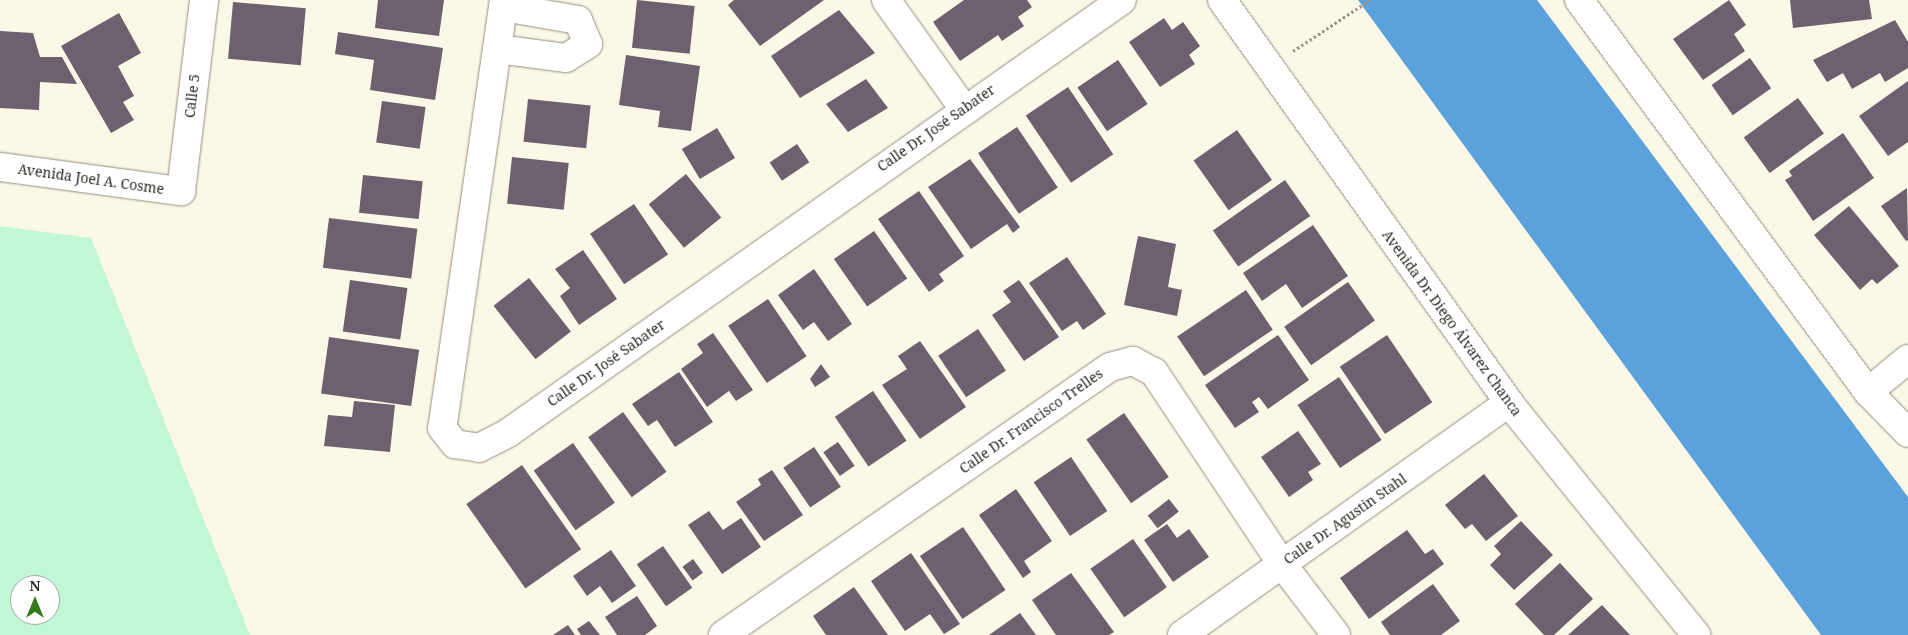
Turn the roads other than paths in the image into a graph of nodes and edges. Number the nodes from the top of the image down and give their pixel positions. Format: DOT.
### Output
graph roads {
  1 [pos="204,0"];
  2 [pos="886,0"];
  3 [pos="1122,0"];
  4 [pos="1222,0"];
  5 [pos="1579,0"];
  6 [pos="504,3"];
  7 [pos="498,49"];
  8 [pos="964,109"];
  9 [pos="0,167"];
  10 [pos="181,191"];
  11 [pos="1908,359"];
  12 [pos="1868,392"];
  13 [pos="1509,403"];
  14 [pos="1908,433"];
  15 [pos="1282,564"];
  16 [pos="724,635"];
  17 [pos="1182,635"];
  18 [pos="1336,635"];
  19 [pos="1696,635"];
  1 -- 10 [label="street, Calle 5"];
  2 -- 8 [label="street"];
  3 -- 8 [label="street, Calle Dr. José Sabater"];
  4 -- 13 [label="street, Avenida Dr. Diego Álvarez Chanca"];
  5 -- 12 [label="street"];
  6 -- 7 [label="street, Calle Dr. José Sabater"];
  6 -- 7 [label="street"];
  7 -- 8 [label="street, Calle Dr. José Sabater"];
  9 -- 10 [label="street, Avenida Joel A. Cosme"];
  11 -- 12 [label="street"];
  12 -- 14 [label="street"];
  13 -- 15 [label="street, Calle Dr. Agustin Stahl"];
  13 -- 19 [label="street, Avenida Dr. Diego Álvarez Chanca"];
  15 -- 16 [label="street, Calle Dr. Francisco Trelles"];
  15 -- 17 [label="street, Calle Dr. Agustin Stahl"];
  15 -- 18 [label="street, Calle Dr. Francisco Trelles"];
}
